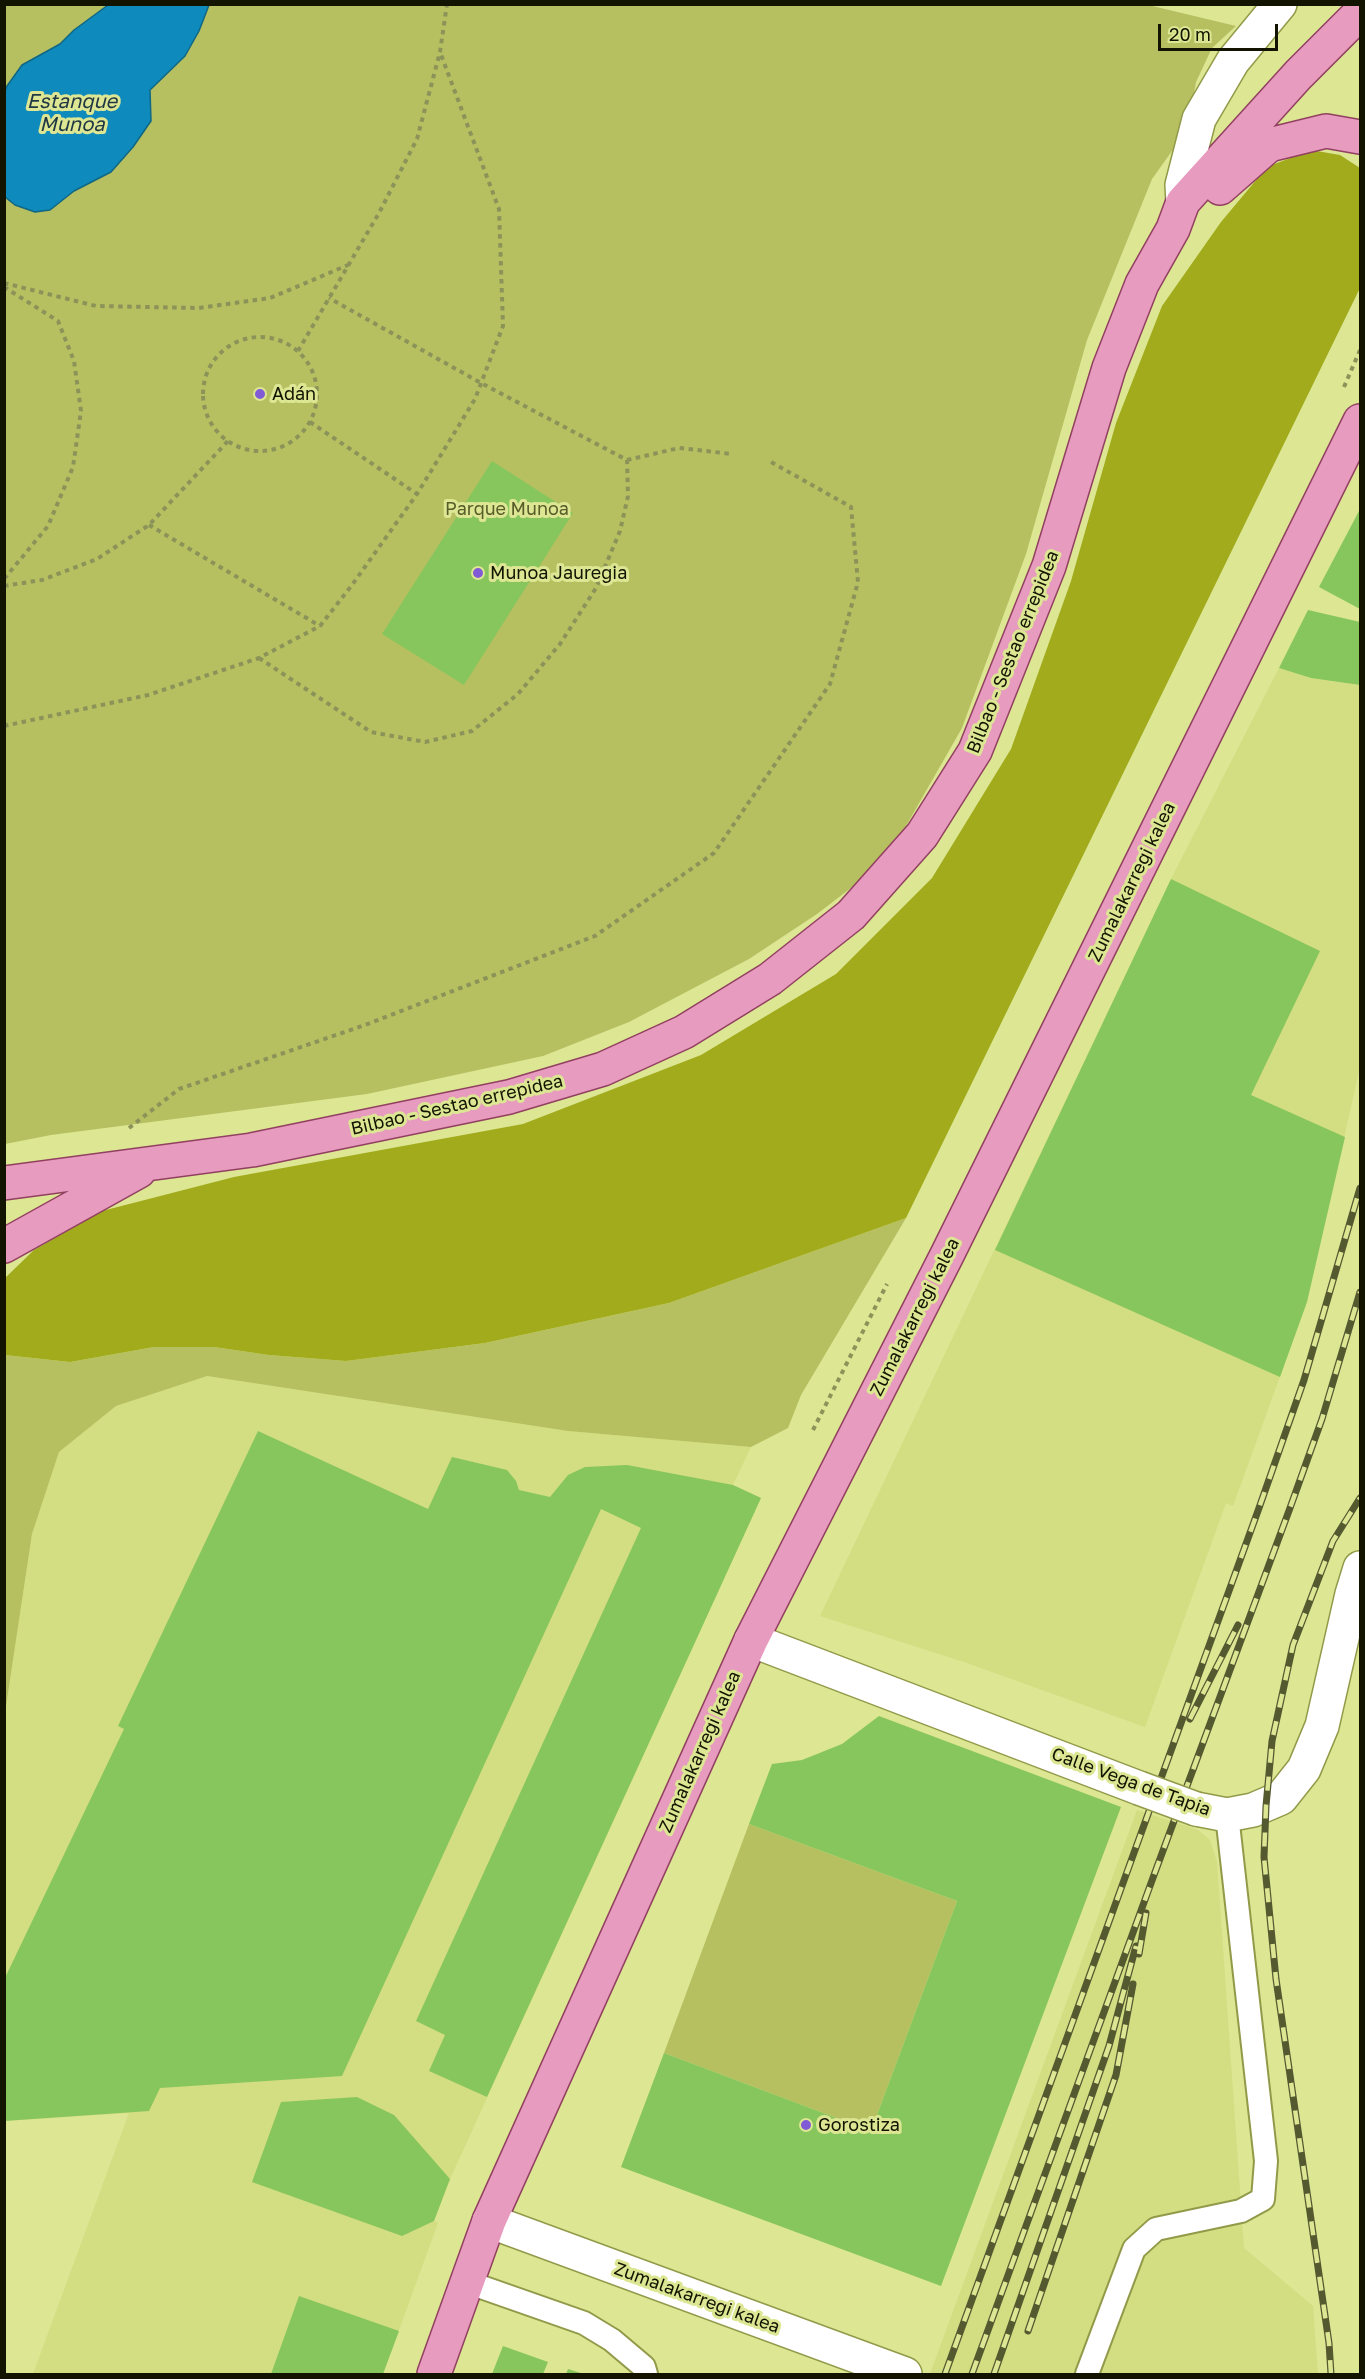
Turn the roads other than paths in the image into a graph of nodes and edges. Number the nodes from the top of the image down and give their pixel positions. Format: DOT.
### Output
graph roads {
  1 [pos="1280,4"];
  2 [pos="1360,13"];
  3 [pos="1360,137"];
  4 [pos="1178,215"];
  5 [pos="1360,421"];
  6 [pos="154,1162"];
  7 [pos="4,1183"];
  8 [pos="4,1246"];
  9 [pos="1356,1581"];
  10 [pos="751,1640"];
  11 [pos="1227,1815"];
  12 [pos="489,2221"];
  13 [pos="467,2282"];
  14 [pos="434,2374"];
  15 [pos="646,2374"];
  16 [pos="905,2374"];
  17 [pos="1087,2374"];
  1 -- 4 [label="street"];
  2 -- 4 [label="main road, Bilbao - Sestao errepidea"];
  3 -- 4 [label="main road"];
  4 -- 6 [label="main road, Bilbao - Sestao errepidea"];
  5 -- 10 [label="main road, Zumalakarregi kalea"];
  6 -- 7 [label="main road, Bilbao - Sestao errepidea"];
  6 -- 8 [label="main road"];
  9 -- 11 [label="street, Calle Vega de Tapia"];
  10 -- 11 [label="street, Calle Vega de Tapia, bridge"];
  10 -- 12 [label="main road, Zumalakarregi kalea"];
  11 -- 17 [label="lane"];
  12 -- 13 [label="main road, Zumalakarregi kalea"];
  12 -- 16 [label="street, Zumalakarregi kalea"];
  13 -- 14 [label="main road, Zumalakarregi kalea"];
  13 -- 15 [label="lane"];
}
